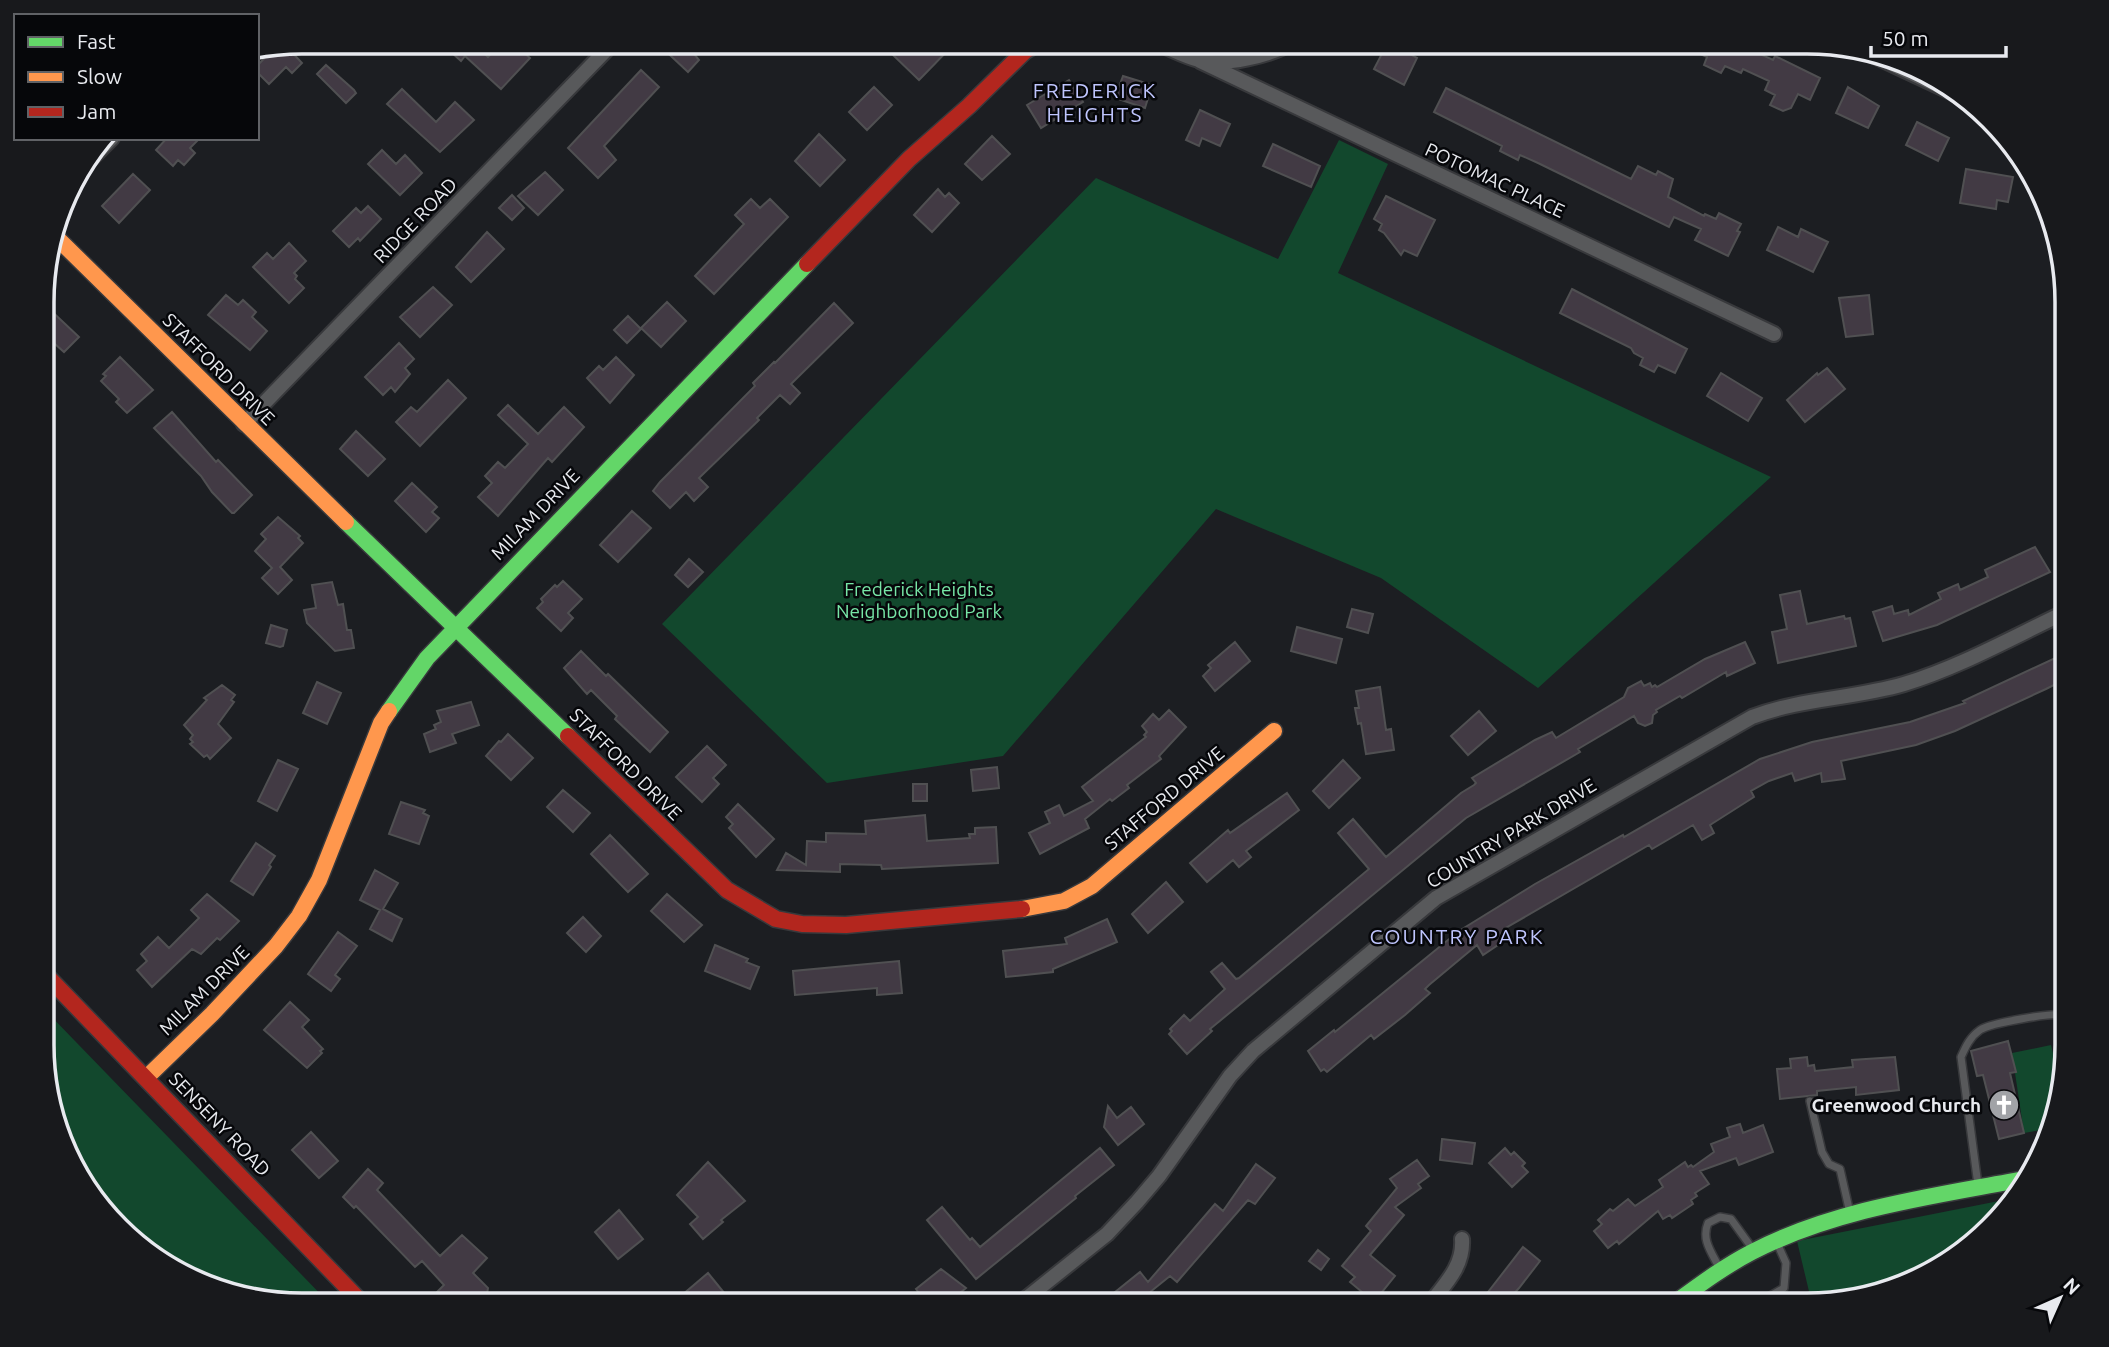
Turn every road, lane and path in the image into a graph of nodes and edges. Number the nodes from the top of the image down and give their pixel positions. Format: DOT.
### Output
graph roads {
  1 [pos="1184,54"];
  2 [pos="1263,54"];
  3 [pos="602,55"];
  4 [pos="1021,55"];
  5 [pos="1200,61"];
  6 [pos="62,243"];
  7 [pos="1774,334"];
  8 [pos="244,424"];
  9 [pos="2054,617"];
  10 [pos="456,627"];
  11 [pos="1274,731"];
  12 [pos="54,983"];
  13 [pos="2055,1016"];
  14 [pos="146,1078"];
  15 [pos="1810,1101"];
  16 [pos="2014,1181"];
  17 [pos="1979,1188"];
  18 [pos="1850,1214"];
  19 [pos="1462,1239"];
  20 [pos="1775,1240"];
  21 [pos="1754,1250"];
  22 [pos="1720,1269"];
  23 [pos="1438,1292"];
  24 [pos="1688,1292"];
  25 [pos="1777,1292"];
  26 [pos="352,1293"];
  27 [pos="1034,1293"];
  1 -- 5 [label="street"];
  2 -- 5 [label="street"];
  3 -- 8 [label="street, RIDGE ROAD"];
  4 -- 10 [label="street, MILAM DRIVE"];
  5 -- 7 [label="street, POTOMAC PLACE"];
  6 -- 8 [label="street, STAFFORD DRIVE"];
  8 -- 10 [label="street, STAFFORD DRIVE"];
  9 -- 27 [label="street, COUNTRY PARK DRIVE"];
  10 -- 11 [label="street, STAFFORD DRIVE"];
  10 -- 14 [label="street, MILAM DRIVE"];
  12 -- 14 [label="street, SENSENY ROAD"];
  13 -- 17 [label="lane"];
  14 -- 26 [label="street, SENSENY ROAD"];
  15 -- 18 [label="lane"];
  16 -- 17 [label="street"];
  17 -- 18 [label="street"];
  18 -- 20 [label="street"];
  19 -- 23 [label="street"];
  20 -- 21 [label="street"];
  20 -- 25 [label="lane"];
  21 -- 22 [label="street"];
  21 -- 22 [label="lane"];
  22 -- 24 [label="street"];
}
